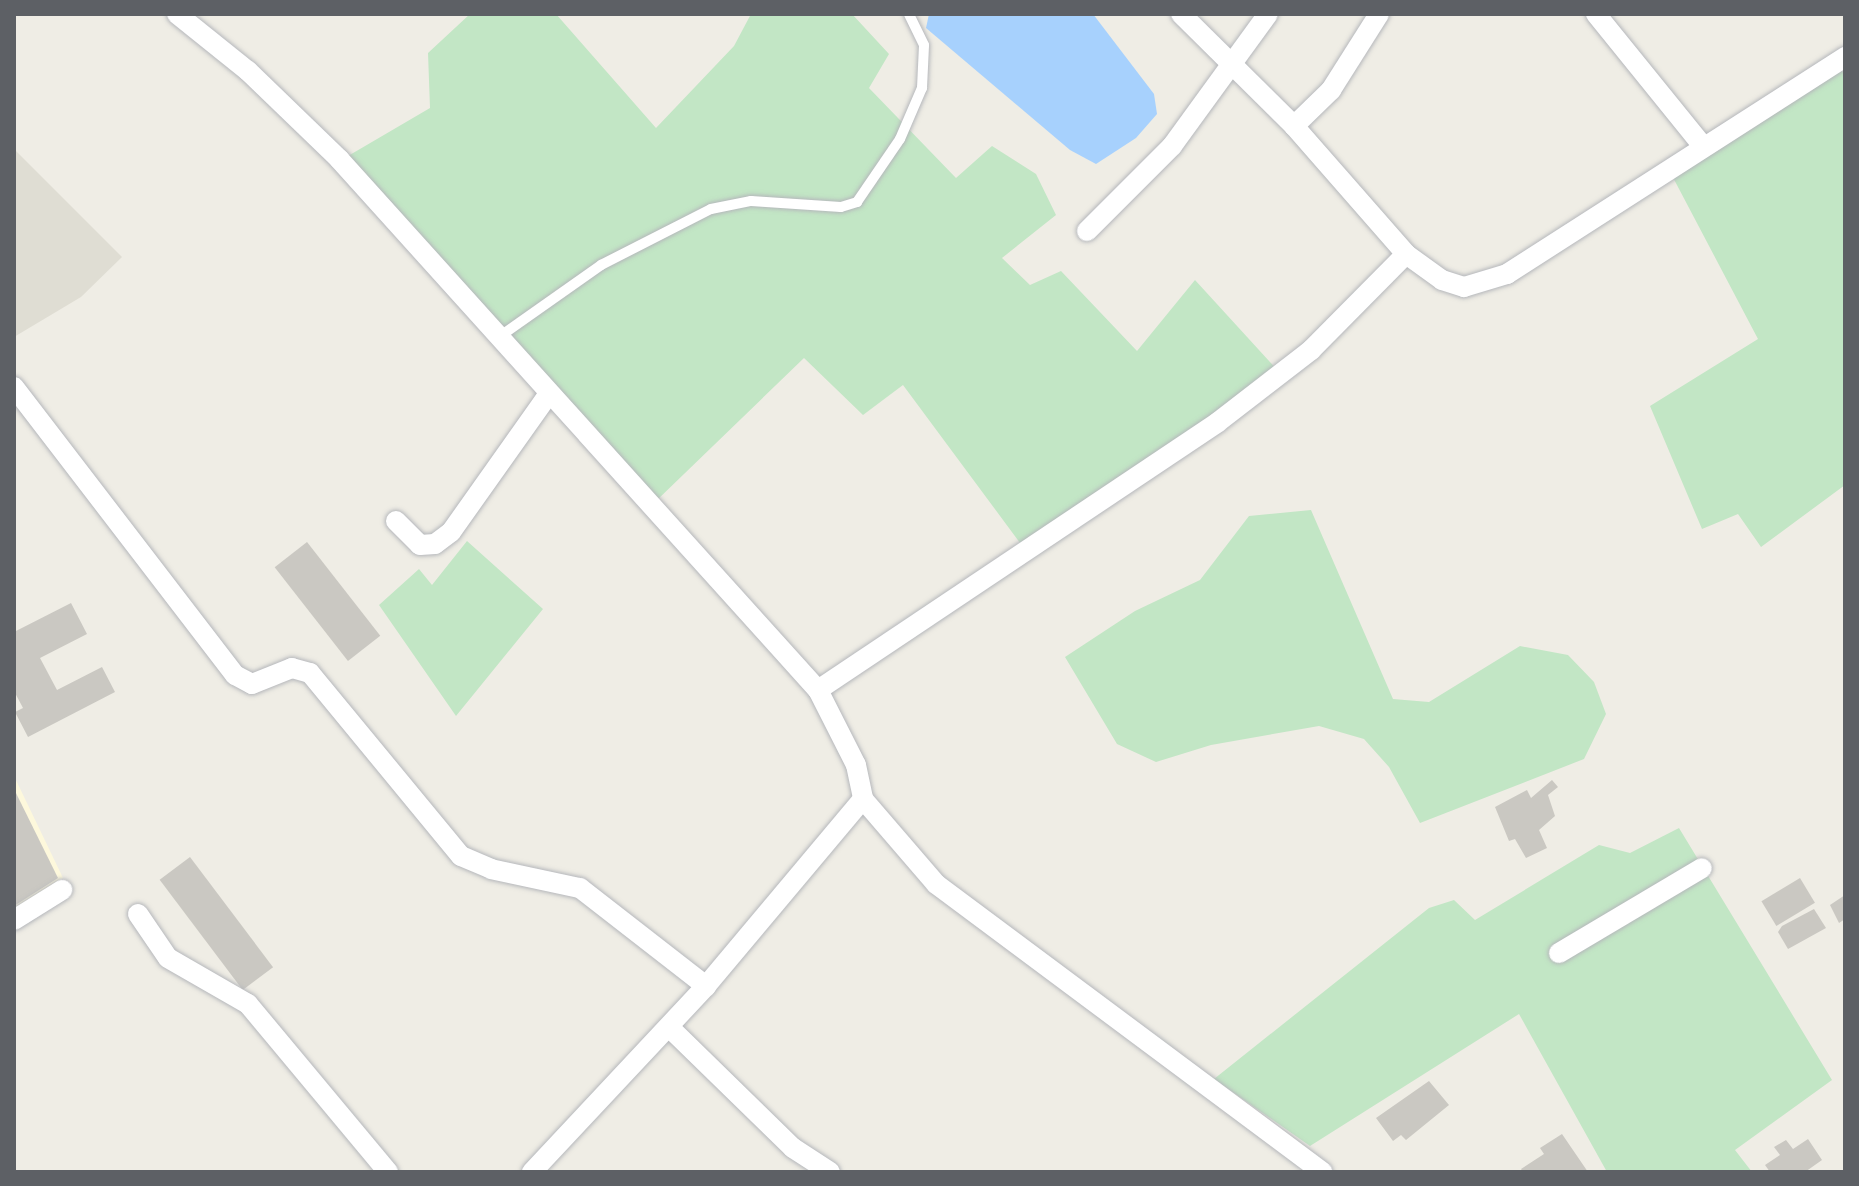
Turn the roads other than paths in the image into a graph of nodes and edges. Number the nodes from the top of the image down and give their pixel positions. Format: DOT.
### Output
graph roads {
  1 [pos="177,14"];
  2 [pos="909,14"];
  3 [pos="1181,14"];
  4 [pos="1268,14"];
  5 [pos="1379,14"];
  6 [pos="1596,14"];
  7 [pos="1232,65"];
  8 [pos="1842,65"];
  9 [pos="1294,126"];
  10 [pos="1702,145"];
  11 [pos="1087,231"];
  12 [pos="1406,254"];
  13 [pos="498,337"];
  14 [pos="14,387"];
  15 [pos="548,395"];
  16 [pos="396,521"];
  17 [pos="818,690"];
  18 [pos="863,799"];
  19 [pos="1702,868"];
  20 [pos="62,890"];
  21 [pos="138,914"];
  22 [pos="14,920"];
  23 [pos="1559,953"];
  24 [pos="706,986"];
  25 [pos="669,1027"];
  26 [pos="388,1172"];
  27 [pos="532,1172"];
  28 [pos="830,1172"];
  29 [pos="1322,1172"];
  1 -- 13 [label="street"];
  2 -- 13 [label="lane"];
  3 -- 7 [label="street"];
  4 -- 7 [label="street"];
  5 -- 9 [label="street"];
  6 -- 10 [label="street"];
  7 -- 9 [label="street"];
  7 -- 11 [label="street"];
  8 -- 10 [label="street"];
  9 -- 12 [label="street"];
  10 -- 12 [label="street"];
  12 -- 17 [label="street"];
  13 -- 15 [label="street"];
  14 -- 24 [label="street"];
  15 -- 16 [label="street"];
  15 -- 17 [label="street"];
  17 -- 18 [label="street"];
  18 -- 24 [label="street"];
  18 -- 29 [label="street"];
  19 -- 23 [label="street"];
  20 -- 22 [label="street"];
  21 -- 26 [label="street"];
  24 -- 25 [label="street"];
  25 -- 27 [label="street"];
  25 -- 28 [label="street"];
}
